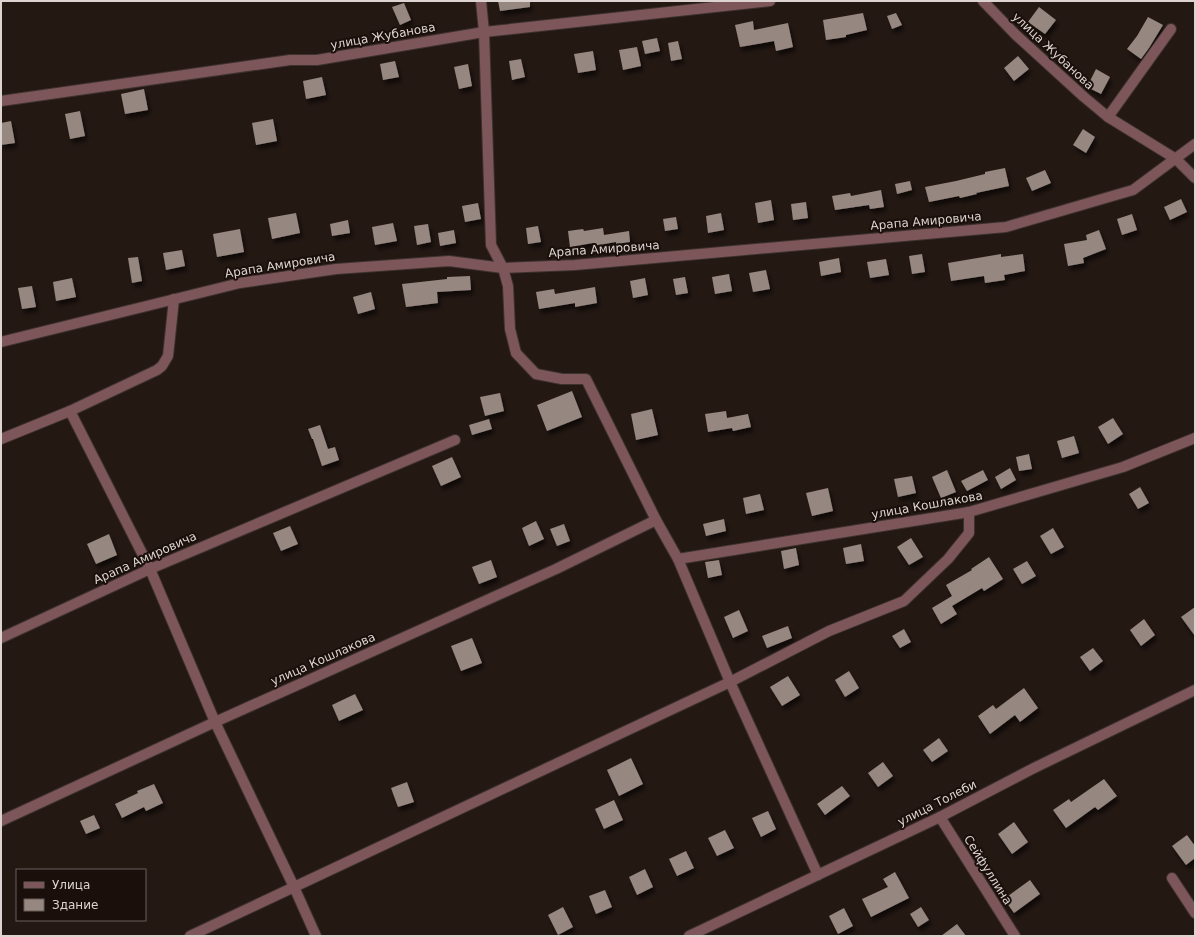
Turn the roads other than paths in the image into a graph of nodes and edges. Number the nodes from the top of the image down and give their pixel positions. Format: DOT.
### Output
graph roads {
  1 [pos="481,1"];
  2 [pos="770,1"];
  3 [pos="983,1"];
  4 [pos="1171,29"];
  5 [pos="484,32"];
  6 [pos="1,102"];
  7 [pos="1108,117"];
  8 [pos="1195,144"];
  9 [pos="1176,159"];
  10 [pos="1195,178"];
  11 [pos="503,268"];
  12 [pos="174,299"];
  13 [pos="1,342"];
  14 [pos="70,411"];
  15 [pos="1195,438"];
  16 [pos="1,439"];
  17 [pos="455,440"];
  18 [pos="969,512"];
  19 [pos="656,520"];
  20 [pos="678,559"];
  21 [pos="150,569"];
  22 [pos="1,638"];
  23 [pos="730,682"];
  24 [pos="1194,692"];
  25 [pos="215,722"];
  26 [pos="940,817"];
  27 [pos="1,822"];
  28 [pos="818,875"];
  29 [pos="1172,878"];
  30 [pos="294,887"];
  31 [pos="1195,913"];
  32 [pos="190,936"];
  33 [pos="316,936"];
  34 [pos="689,936"];
  35 [pos="1015,936"];
  1 -- 5 [label="street"];
  2 -- 5 [label="street, улица Жубанова"];
  3 -- 7 [label="street, улица Жубанова"];
  4 -- 7 [label="street"];
  5 -- 6 [label="street, улица Жубанова"];
  5 -- 11 [label="street"];
  7 -- 9 [label="street, улица Жубанова"];
  8 -- 9 [label="street, Арапа Амировича"];
  9 -- 10 [label="street, улица Жубанова"];
  9 -- 11 [label="street, Арапа Амировича"];
  11 -- 12 [label="street, Арапа Амировича"];
  11 -- 19 [label="street"];
  12 -- 13 [label="street, Арапа Амировича"];
  12 -- 14 [label="street"];
  14 -- 16 [label="street"];
  14 -- 21 [label="street"];
  15 -- 18 [label="street, улица Кошлакова"];
  17 -- 21 [label="street, Арапа Амировича"];
  18 -- 20 [label="street, улица Кошлакова"];
  18 -- 23 [label="street"];
  19 -- 20 [label="street"];
  19 -- 25 [label="street, улица Кошлакова"];
  20 -- 23 [label="street"];
  21 -- 22 [label="street, Арапа Амировича"];
  21 -- 25 [label="street"];
  23 -- 28 [label="street"];
  23 -- 30 [label="street"];
  24 -- 26 [label="street, улица Толеби"];
  25 -- 27 [label="street, улица Кошлакова"];
  25 -- 30 [label="street"];
  26 -- 28 [label="street, улица Толеби"];
  26 -- 35 [label="street, Сейфуллина"];
  28 -- 34 [label="street, улица Толеби"];
  29 -- 31 [label="street"];
  30 -- 32 [label="street"];
  30 -- 33 [label="street"];
}
